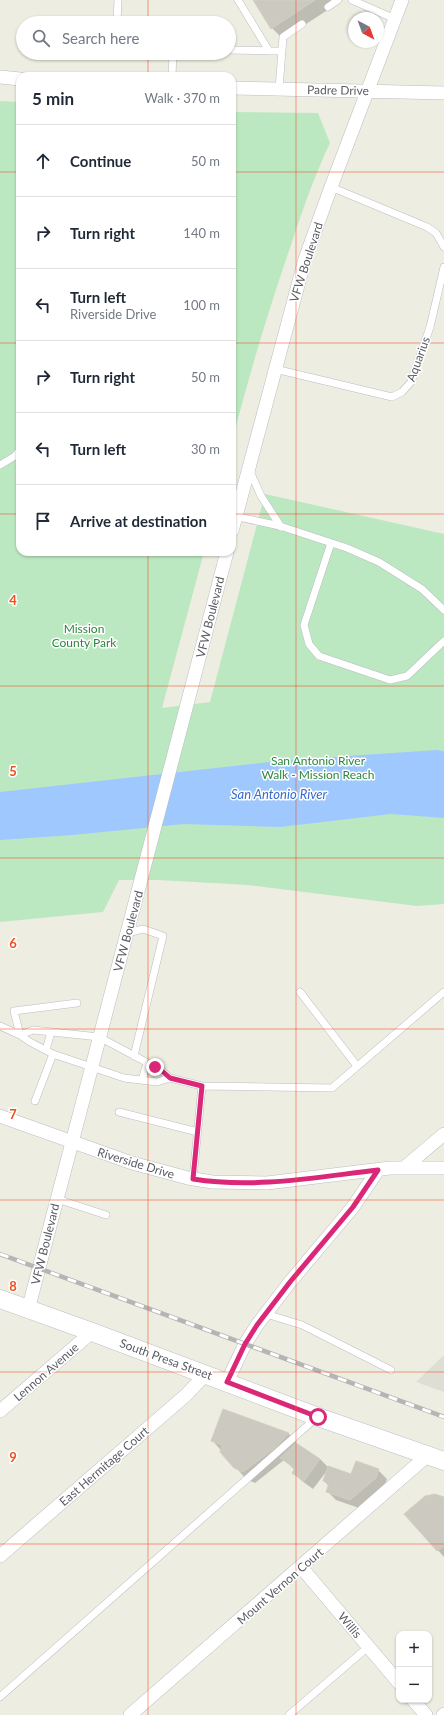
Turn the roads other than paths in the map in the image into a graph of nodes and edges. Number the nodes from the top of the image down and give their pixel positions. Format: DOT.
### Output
graph roads {
  1 [pos="118,0"];
  2 [pos="238,0"];
  3 [pos="338,0"];
  4 [pos="353,0"];
  5 [pos="402,0"];
  6 [pos="328,7"];
  7 [pos="117,16"];
  8 [pos="395,19"];
  9 [pos="302,24"];
  10 [pos="236,50"];
  11 [pos="269,51"];
  12 [pos="282,51"];
  13 [pos="172,60"];
  14 [pos="172,72"];
  15 [pos="0,78"];
  16 [pos="16,79"];
  17 [pos="236,88"];
  18 [pos="279,89"];
  19 [pos="368,90"];
  20 [pos="444,93"];
  21 [pos="331,187"];
  22 [pos="444,247"];
  23 [pos="444,267"];
  24 [pos="275,369"];
  25 [pos="16,455"];
  26 [pos="0,465"];
  27 [pos="249,468"];
  28 [pos="236,510"];
  29 [pos="236,516"];
  30 [pos="281,526"];
  31 [pos="331,543"];
  32 [pos="225,556"];
  33 [pos="444,610"];
  34 [pos="444,641"];
  35 [pos="127,934"];
  36 [pos="300,992"];
  37 [pos="444,992"];
  38 [pos="77,1003"];
  39 [pos="0,1026"];
  40 [pos="51,1032"];
  41 [pos="20,1035"];
  42 [pos="99,1037"];
  43 [pos="46,1050"];
  44 [pos="53,1054"];
  45 [pos="134,1056"];
  46 [pos="147,1063"];
  47 [pos="357,1066"];
  48 [pos="91,1067"];
  49 [pos="170,1078"];
  50 [pos="142,1080"];
  51 [pos="202,1086"];
  52 [pos="35,1101"];
  53 [pos="119,1112"];
  54 [pos="0,1116"];
  55 [pos="198,1132"];
  56 [pos="444,1134"];
  57 [pos="71,1142"];
  58 [pos="405,1167"];
  59 [pos="444,1168"];
  60 [pos="378,1170"];
  61 [pos="193,1179"];
  62 [pos="57,1199"];
  63 [pos="106,1215"];
  64 [pos="0,1299"];
  65 [pos="28,1310"];
  66 [pos="266,1314"];
  67 [pos="92,1332"];
  68 [pos="391,1370"];
  69 [pos="206,1374"];
  70 [pos="227,1382"];
  71 [pos="0,1411"];
  72 [pos="318,1417"];
  73 [pos="436,1458"];
  74 [pos="0,1556"];
  75 [pos="301,1568"];
  76 [pos="368,1647"];
  77 [pos="396,1680"];
  78 [pos="0,1697"];
  79 [pos="416,1703"];
  80 [pos="130,1715"];
  81 [pos="289,1715"];
  82 [pos="426,1715"];
  1 -- 7 [label="lane"];
  2 -- 11 [label="lane"];
  3 -- 6 [label="lane"];
  4 -- 8 [label="lane"];
  5 -- 8 [label="street, VFW Boulevard"];
  8 -- 19 [label="street, VFW Boulevard"];
  9 -- 12 [label="lane"];
  10 -- 11 [label="lane"];
  11 -- 12 [label="lane"];
  12 -- 18 [label="lane"];
  13 -- 14 [label="lane"];
  15 -- 16 [label="street"];
  17 -- 18 [label="street, Padre Drive"];
  18 -- 19 [label="street, Padre Drive"];
  19 -- 20 [label="street, Padre Drive"];
  19 -- 21 [label="street, VFW Boulevard"];
  21 -- 22 [label="lane"];
  21 -- 24 [label="street, VFW Boulevard"];
  23 -- 24 [label="lane, Aquarius"];
  24 -- 27 [label="street, VFW Boulevard"];
  25 -- 26 [label="lane"];
  27 -- 28 [label="street, VFW Boulevard"];
  27 -- 30 [label="lane"];
  29 -- 30 [label="lane"];
  30 -- 31 [label="lane"];
  31 -- 33 [label="lane"];
  31 -- 34 [label="lane"];
  32 -- 35 [label="street, VFW Boulevard"];
  35 -- 42 [label="street, VFW Boulevard"];
  35 -- 45 [label="lane"];
  36 -- 47 [label="lane"];
  37 -- 47 [label="lane"];
  38 -- 41 [label="lane"];
  39 -- 41 [label="lane"];
  40 -- 41 [label="lane"];
  40 -- 42 [label="lane"];
  40 -- 43 [label="lane"];
  41 -- 43 [label="lane"];
  42 -- 45 [label="lane"];
  42 -- 48 [label="street, VFW Boulevard"];
  43 -- 44 [label="lane"];
  44 -- 48 [label="lane"];
  44 -- 52 [label="lane"];
  45 -- 46 [label="lane"];
  46 -- 49 [label="lane"];
  46 -- 50 [label="lane"];
  47 -- 51 [label="lane"];
  48 -- 50 [label="lane"];
  48 -- 57 [label="street, VFW Boulevard"];
  49 -- 50 [label="lane"];
  49 -- 51 [label="lane"];
  51 -- 55 [label="lane"];
  53 -- 55 [label="lane"];
  54 -- 57 [label="street, Riverside Drive"];
  55 -- 61 [label="lane"];
  56 -- 58 [label="street"];
  57 -- 61 [label="street, Riverside Drive"];
  57 -- 62 [label="street, VFW Boulevard"];
  58 -- 59 [label="street, Riverside Drive"];
  58 -- 60 [label="street, Riverside Drive"];
  60 -- 61 [label="street, Riverside Drive"];
  60 -- 66 [label="street"];
  62 -- 63 [label="lane"];
  62 -- 65 [label="street, VFW Boulevard"];
  64 -- 65 [label="main road, South Presa Street"];
  65 -- 67 [label="main road, South Presa Street"];
  66 -- 68 [label="lane"];
  66 -- 70 [label="street"];
  67 -- 69 [label="main road, South Presa Street"];
  67 -- 71 [label="street, Lennon Avenue"];
  69 -- 70 [label="main road, South Presa Street"];
  69 -- 74 [label="street, East Hermitage Court"];
  70 -- 72 [label="main road, South Presa Street"];
  72 -- 73 [label="main road, South Presa Street"];
  72 -- 78 [label="lane"];
  73 -- 75 [label="street, Mount Vernon Court"];
  75 -- 76 [label="street, Willis"];
  75 -- 80 [label="street, Mount Vernon Court"];
  76 -- 77 [label="street, Willis"];
  76 -- 81 [label="lane"];
  79 -- 82 [label="street"];
}
